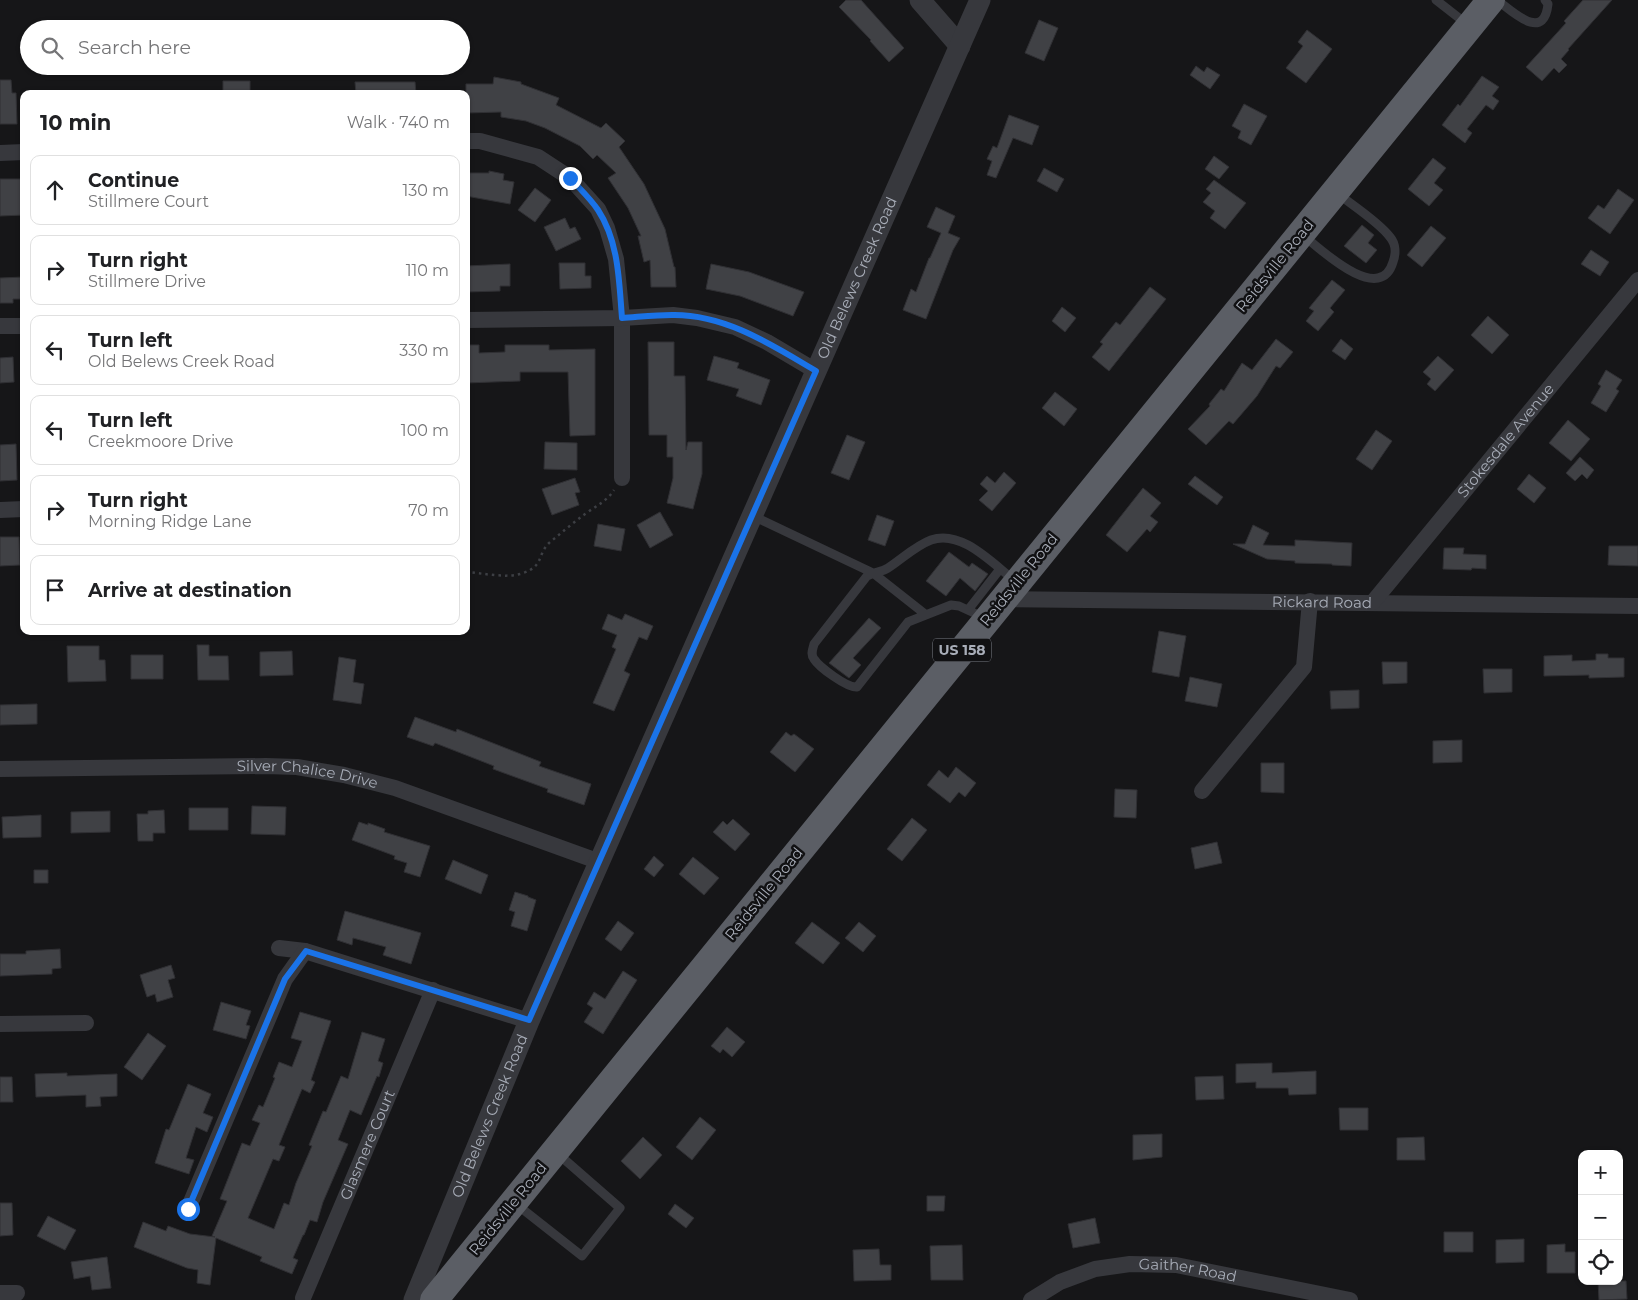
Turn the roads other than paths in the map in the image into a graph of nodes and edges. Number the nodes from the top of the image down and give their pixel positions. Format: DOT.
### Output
graph roads {
  1 [pos="920,0"];
  2 [pos="980,0"];
  3 [pos="1436,0"];
  4 [pos="1491,0"];
  5 [pos="1497,0"];
  6 [pos="1545,0"];
  7 [pos="1470,26"];
  8 [pos="960,46"];
  9 [pos="470,142"];
  10 [pos="20,152"];
  11 [pos="0,153"];
  12 [pos="1335,192"];
  13 [pos="1301,234"];
  14 [pos="1638,280"];
  15 [pos="622,318"];
  16 [pos="470,320"];
  17 [pos="0,326"];
  18 [pos="20,326"];
  19 [pos="816,371"];
  20 [pos="622,478"];
  21 [pos="20,509"];
  22 [pos="0,510"];
  23 [pos="753,516"];
  24 [pos="873,572"];
  25 [pos="1007,583"];
  26 [pos="1310,601"];
  27 [pos="1373,602"];
  28 [pos="1638,606"];
  29 [pos="925,614"];
  30 [pos="978,615"];
  31 [pos="0,769"];
  32 [pos="1202,791"];
  33 [pos="600,862"];
  34 [pos="279,948"];
  35 [pos="306,951"];
  36 [pos="433,990"];
  37 [pos="529,1020"];
  38 [pos="86,1023"];
  39 [pos="0,1024"];
  40 [pos="555,1152"];
  41 [pos="514,1202"];
  42 [pos="188,1209"];
  43 [pos="0,1293"];
  44 [pos="17,1293"];
  45 [pos="303,1298"];
  46 [pos="414,1300"];
  47 [pos="434,1300"];
  48 [pos="1031,1300"];
  49 [pos="1350,1300"];
  1 -- 8 [label="street"];
  2 -- 8 [label="street, Old Belews Creek Road"];
  3 -- 7 [label="lane"];
  4 -- 7 [label="highway, Reidsville Road / US 158"];
  5 -- 6 [label="lane"];
  7 -- 12 [label="highway, Reidsville Road / US 158"];
  8 -- 19 [label="street, Old Belews Creek Road"];
  9 -- 15 [label="street"];
  10 -- 11 [label="street"];
  12 -- 13 [label="highway, Reidsville Road / US 158"];
  12 -- 13 [label="lane"];
  13 -- 25 [label="highway, Reidsville Road / US 158"];
  14 -- 27 [label="street, Stokesdale Avenue"];
  15 -- 16 [label="street"];
  15 -- 19 [label="street"];
  15 -- 20 [label="street"];
  17 -- 18 [label="street"];
  19 -- 23 [label="street, Old Belews Creek Road"];
  21 -- 22 [label="street"];
  23 -- 24 [label="lane"];
  23 -- 33 [label="street, Old Belews Creek Road"];
  24 -- 25 [label="lane"];
  24 -- 29 [label="lane"];
  24 -- 29 [label="lane"];
  25 -- 26 [label="street, Rickard Road"];
  25 -- 30 [label="highway, Reidsville Road / US 158"];
  26 -- 27 [label="street, Rickard Road"];
  26 -- 32 [label="street"];
  27 -- 28 [label="street, Rickard Road"];
  29 -- 30 [label="lane"];
  30 -- 40 [label="highway, Reidsville Road / US 158"];
  31 -- 33 [label="street, Silver Chalice Drive"];
  33 -- 37 [label="street, Old Belews Creek Road"];
  34 -- 35 [label="street"];
  35 -- 36 [label="street"];
  35 -- 42 [label="street"];
  36 -- 37 [label="street"];
  36 -- 45 [label="street, Glasmere Court"];
  37 -- 46 [label="street, Old Belews Creek Road"];
  38 -- 39 [label="street"];
  40 -- 41 [label="highway, Reidsville Road / US 158"];
  40 -- 41 [label="lane"];
  41 -- 47 [label="highway, Reidsville Road / US 158"];
  43 -- 44 [label="street"];
  48 -- 49 [label="street, Gaither Road"];
}
